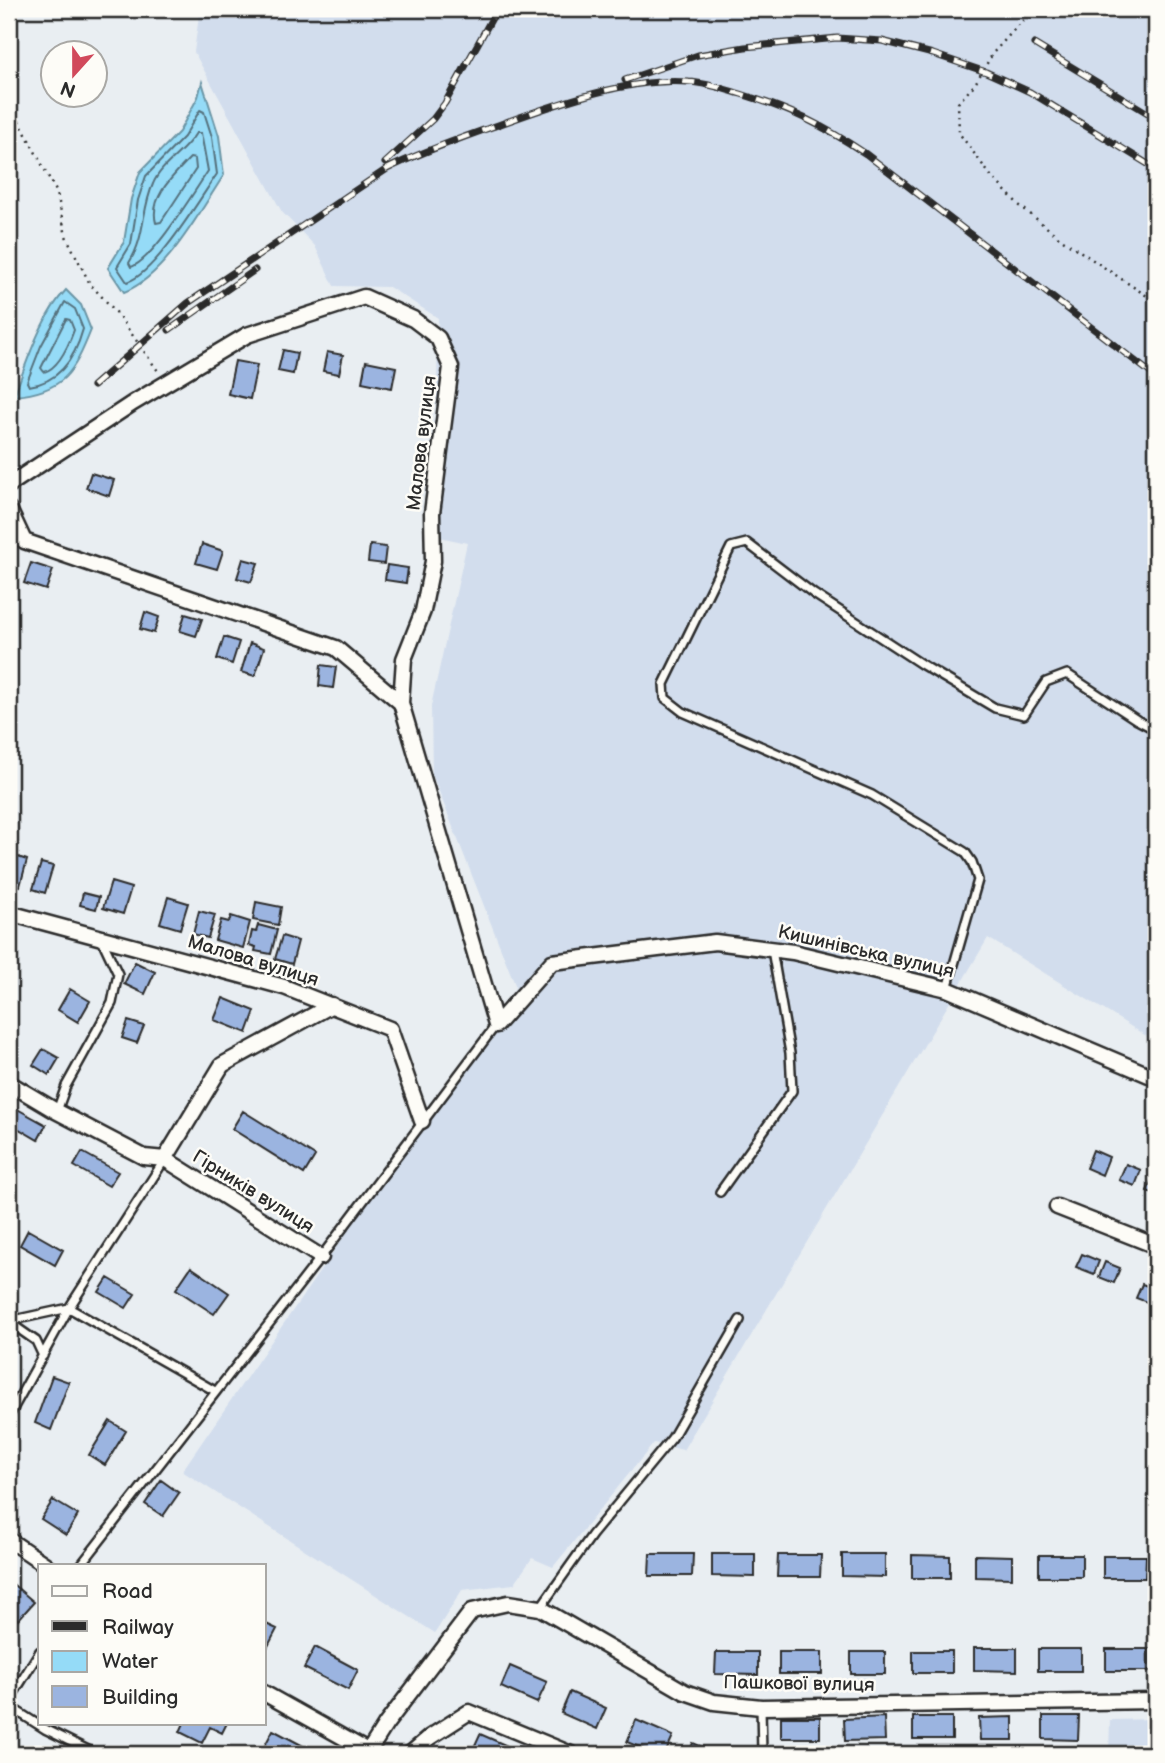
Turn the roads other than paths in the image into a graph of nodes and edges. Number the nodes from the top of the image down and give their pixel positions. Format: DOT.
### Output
graph roads {
  1 [pos="9,485"];
  2 [pos="9,509"];
  3 [pos="401,703"];
  4 [pos="1156,730"];
  5 [pos="9,913"];
  6 [pos="100,937"];
  7 [pos="772,949"];
  8 [pos="947,989"];
  9 [pos="332,1005"];
  10 [pos="496,1026"];
  11 [pos="1156,1078"];
  12 [pos="9,1083"];
  13 [pos="56,1111"];
  14 [pos="422,1121"];
  15 [pos="165,1159"];
  16 [pos="720,1192"];
  17 [pos="1057,1207"];
  18 [pos="1156,1246"];
  19 [pos="321,1256"];
  20 [pos="69,1308"];
  21 [pos="740,1320"];
  22 [pos="9,1322"];
  23 [pos="43,1356"];
  24 [pos="215,1391"];
  25 [pos="9,1416"];
  26 [pos="9,1540"];
  27 [pos="45,1564"];
  28 [pos="82,1564"];
  29 [pos="540,1608"];
  30 [pos="38,1654"];
  31 [pos="266,1694"];
  32 [pos="9,1700"];
  33 [pos="1156,1701"];
  34 [pos="9,1706"];
  35 [pos="761,1707"];
  36 [pos="370,1753"];
  37 [pos="96,1754"];
  38 [pos="410,1754"];
  39 [pos="571,1754"];
  40 [pos="762,1754"];
  1 -- 3 [label="street, Малова вулиця"];
  2 -- 3 [label="street"];
  3 -- 10 [label="street, Малова вулиця"];
  4 -- 8 [label="lane"];
  5 -- 6 [label="street, Малова вулиця"];
  6 -- 9 [label="street, Малова вулиця"];
  6 -- 13 [label="lane"];
  7 -- 8 [label="street, Кишинівська вулиця"];
  7 -- 10 [label="street, Кишинівська вулиця"];
  7 -- 16 [label="lane"];
  8 -- 11 [label="street, Кишинівська вулиця"];
  9 -- 14 [label="street, Малова вулиця"];
  9 -- 15 [label="street, Гірників вулиця"];
  10 -- 14 [label="lane"];
  12 -- 13 [label="street, Гірників вулиця"];
  13 -- 15 [label="street, Гірників вулиця"];
  14 -- 19 [label="lane"];
  15 -- 19 [label="street, Гірників вулиця"];
  15 -- 20 [label="lane"];
  17 -- 18 [label="street"];
  19 -- 24 [label="lane"];
  20 -- 22 [label="lane"];
  20 -- 23 [label="lane"];
  20 -- 24 [label="lane"];
  21 -- 29 [label="lane"];
  22 -- 23 [label="lane"];
  23 -- 25 [label="lane"];
  24 -- 28 [label="lane"];
  26 -- 27 [label="street"];
  29 -- 35 [label="street, Пашкової вулиця"];
  29 -- 36 [label="street, Пашкової вулиця"];
  30 -- 32 [label="lane"];
  31 -- 36 [label="street"];
  33 -- 35 [label="street, Пашкової вулиця"];
  34 -- 37 [label="lane"];
  35 -- 40 [label="lane"];
  38 -- 39 [label="street"];
}
